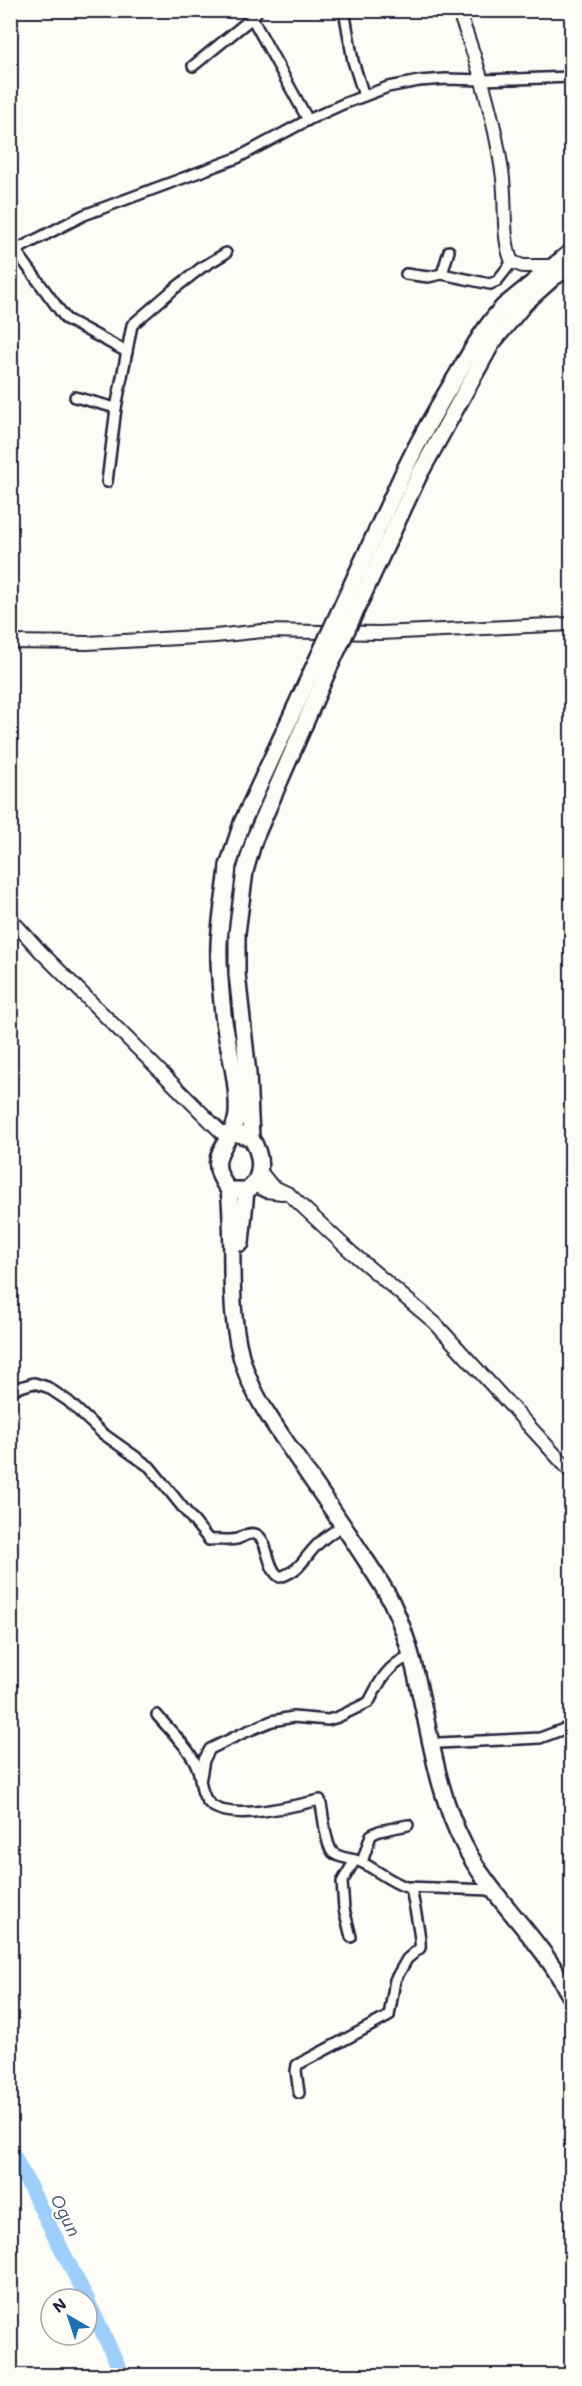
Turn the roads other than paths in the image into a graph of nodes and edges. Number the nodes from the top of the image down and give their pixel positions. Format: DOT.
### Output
graph roads {
  1 [pos="344,10"];
  2 [pos="458,10"];
  3 [pos="255,14"];
  4 [pos="193,66"];
  5 [pos="572,77"];
  6 [pos="483,80"];
  7 [pos="364,96"];
  8 [pos="308,120"];
  9 [pos="448,251"];
  10 [pos="572,251"];
  11 [pos="13,252"];
  12 [pos="226,253"];
  13 [pos="512,262"];
  14 [pos="572,266"];
  15 [pos="553,272"];
  16 [pos="406,274"];
  17 [pos="442,274"];
  18 [pos="127,352"];
  19 [pos="75,397"];
  20 [pos="116,408"];
  21 [pos="412,472"];
  22 [pos="107,482"];
  23 [pos="572,624"];
  24 [pos="10,642"];
  25 [pos="10,918"];
  26 [pos="215,1124"];
  27 [pos="229,1136"];
  28 [pos="251,1138"];
  29 [pos="218,1159"];
  30 [pos="253,1182"];
  31 [pos="228,1190"];
  32 [pos="10,1390"];
  33 [pos="572,1473"];
  34 [pos="342,1525"];
  35 [pos="410,1656"];
  36 [pos="158,1715"];
  37 [pos="572,1726"];
  38 [pos="439,1743"];
  39 [pos="200,1779"];
  40 [pos="408,1825"];
  41 [pos="359,1861"];
  42 [pos="411,1887"];
  43 [pos="491,1890"];
  44 [pos="351,1937"];
  45 [pos="572,1977"];
  46 [pos="572,2001"];
  47 [pos="299,2093"];
  1 -- 7 [label="street"];
  2 -- 6 [label="street"];
  3 -- 4 [label="street"];
  3 -- 8 [label="street"];
  5 -- 6 [label="street"];
  6 -- 7 [label="street"];
  6 -- 13 [label="street"];
  7 -- 8 [label="street"];
  8 -- 11 [label="street"];
  9 -- 17 [label="street"];
  10 -- 15 [label="main road"];
  11 -- 18 [label="street"];
  12 -- 18 [label="street"];
  13 -- 15 [label="street"];
  13 -- 17 [label="street"];
  14 -- 15 [label="main road"];
  15 -- 21 [label="main road"];
  16 -- 17 [label="street"];
  18 -- 20 [label="street"];
  19 -- 20 [label="street"];
  20 -- 22 [label="street"];
  21 -- 27 [label="main road, bridge"];
  21 -- 28 [label="main road, bridge"];
  23 -- 24 [label="street"];
  25 -- 26 [label="street"];
  26 -- 27 [label="street"];
  26 -- 29 [label="street"];
  27 -- 28 [label="main road"];
  27 -- 29 [label="main road"];
  28 -- 30 [label="main road"];
  29 -- 31 [label="main road"];
  30 -- 31 [label="main road"];
  30 -- 33 [label="street"];
  30 -- 38 [label="main road"];
  31 -- 34 [label="main road"];
  32 -- 34 [label="street"];
  34 -- 35 [label="main road"];
  35 -- 39 [label="street"];
  35 -- 43 [label="main road"];
  36 -- 39 [label="street"];
  37 -- 38 [label="street"];
  38 -- 45 [label="main road"];
  39 -- 41 [label="street"];
  40 -- 41 [label="street"];
  41 -- 42 [label="street"];
  41 -- 44 [label="street"];
  42 -- 43 [label="street"];
  42 -- 47 [label="street"];
  43 -- 46 [label="main road"];
}
